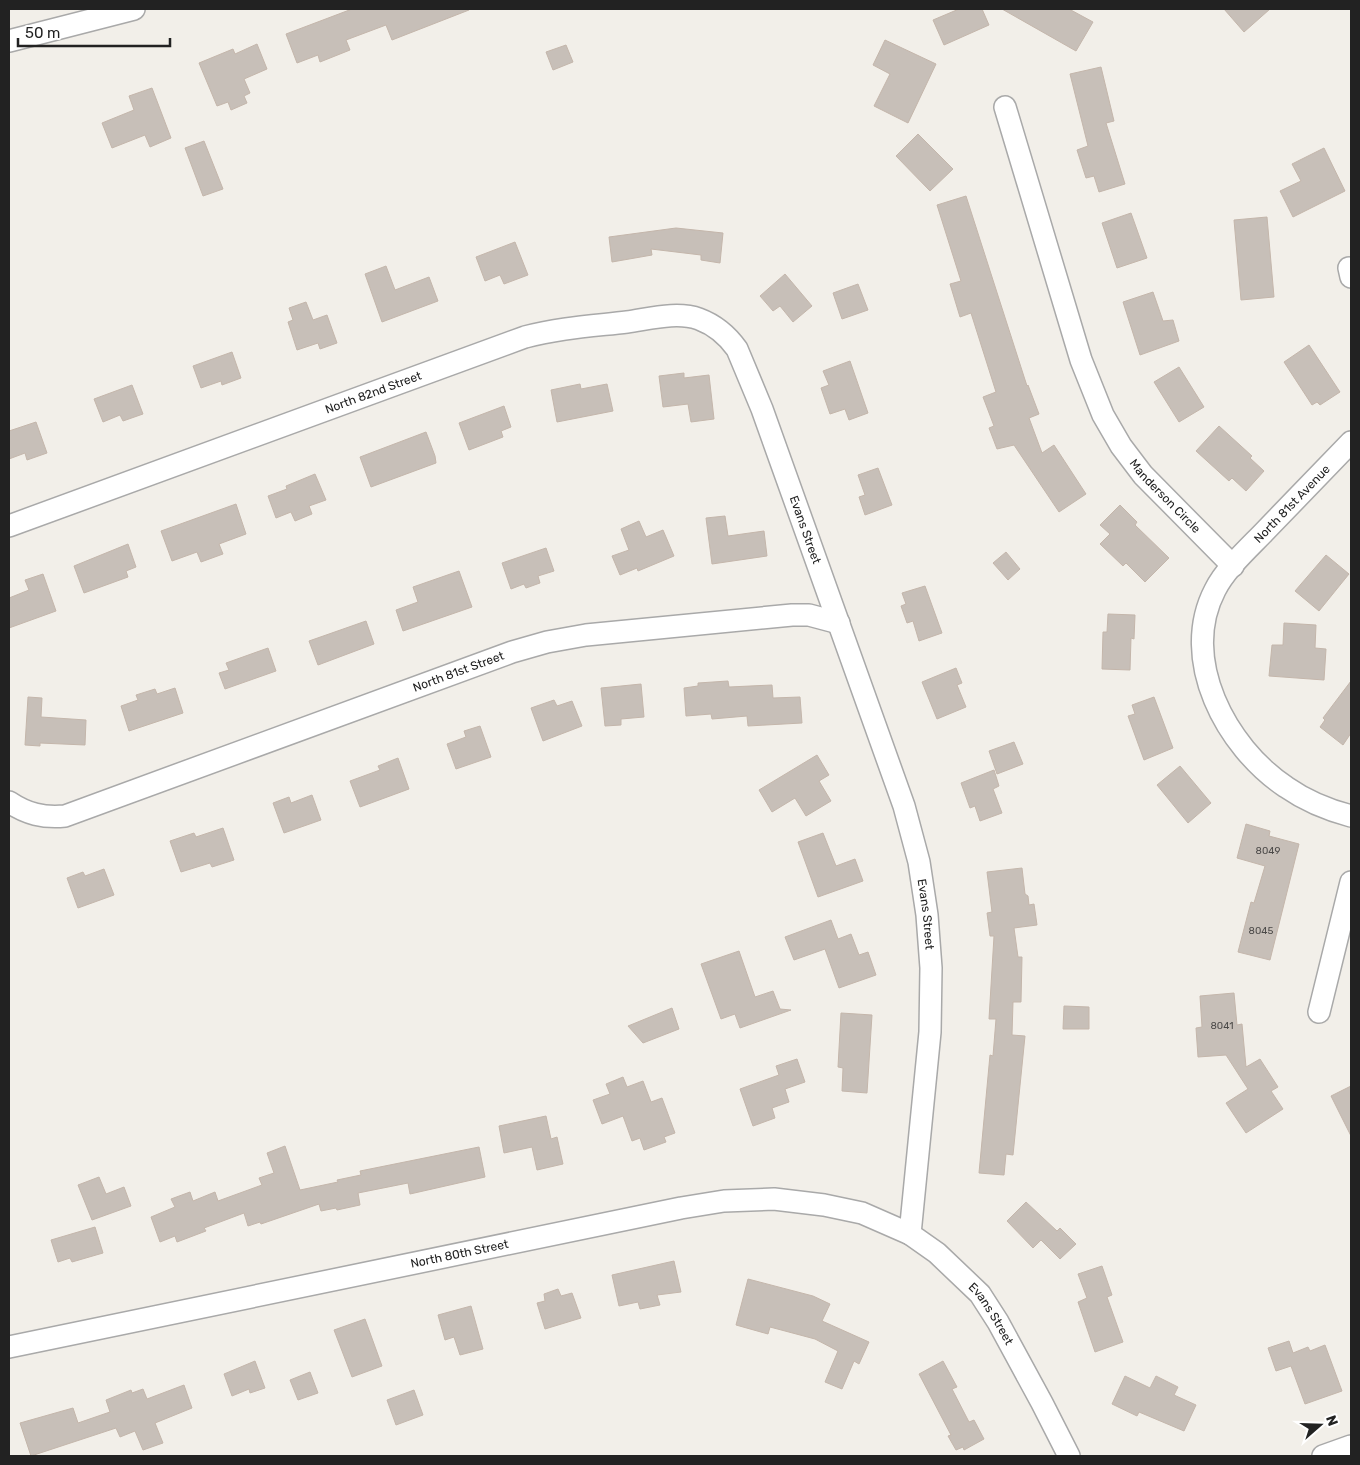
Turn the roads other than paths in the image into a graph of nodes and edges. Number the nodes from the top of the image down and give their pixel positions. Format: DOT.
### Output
graph roads {
  1 [pos="134,9"];
  2 [pos="9,41"];
  3 [pos="1005,107"];
  4 [pos="737,349"];
  5 [pos="1351,442"];
  6 [pos="9,526"];
  7 [pos="1233,566"];
  8 [pos="839,623"];
  9 [pos="9,802"];
  10 [pos="1351,816"];
  11 [pos="1351,882"];
  12 [pos="1320,1012"];
  13 [pos="910,1234"];
  14 [pos="9,1347"];
  15 [pos="1351,1446"];
  16 [pos="1069,1456"];
  17 [pos="1323,1456"];
  1 -- 2 [label="street"];
  3 -- 7 [label="street, Manderson Circle"];
  4 -- 6 [label="street, North 82nd Street"];
  4 -- 8 [label="street, Evans Street"];
  5 -- 7 [label="street, North 81st Avenue"];
  7 -- 10 [label="street"];
  8 -- 9 [label="street, North 81st Street"];
  8 -- 13 [label="street, Evans Street"];
  11 -- 12 [label="street"];
  13 -- 14 [label="street, North 80th Street"];
  13 -- 16 [label="street, Evans Street"];
  15 -- 17 [label="street"];
}
